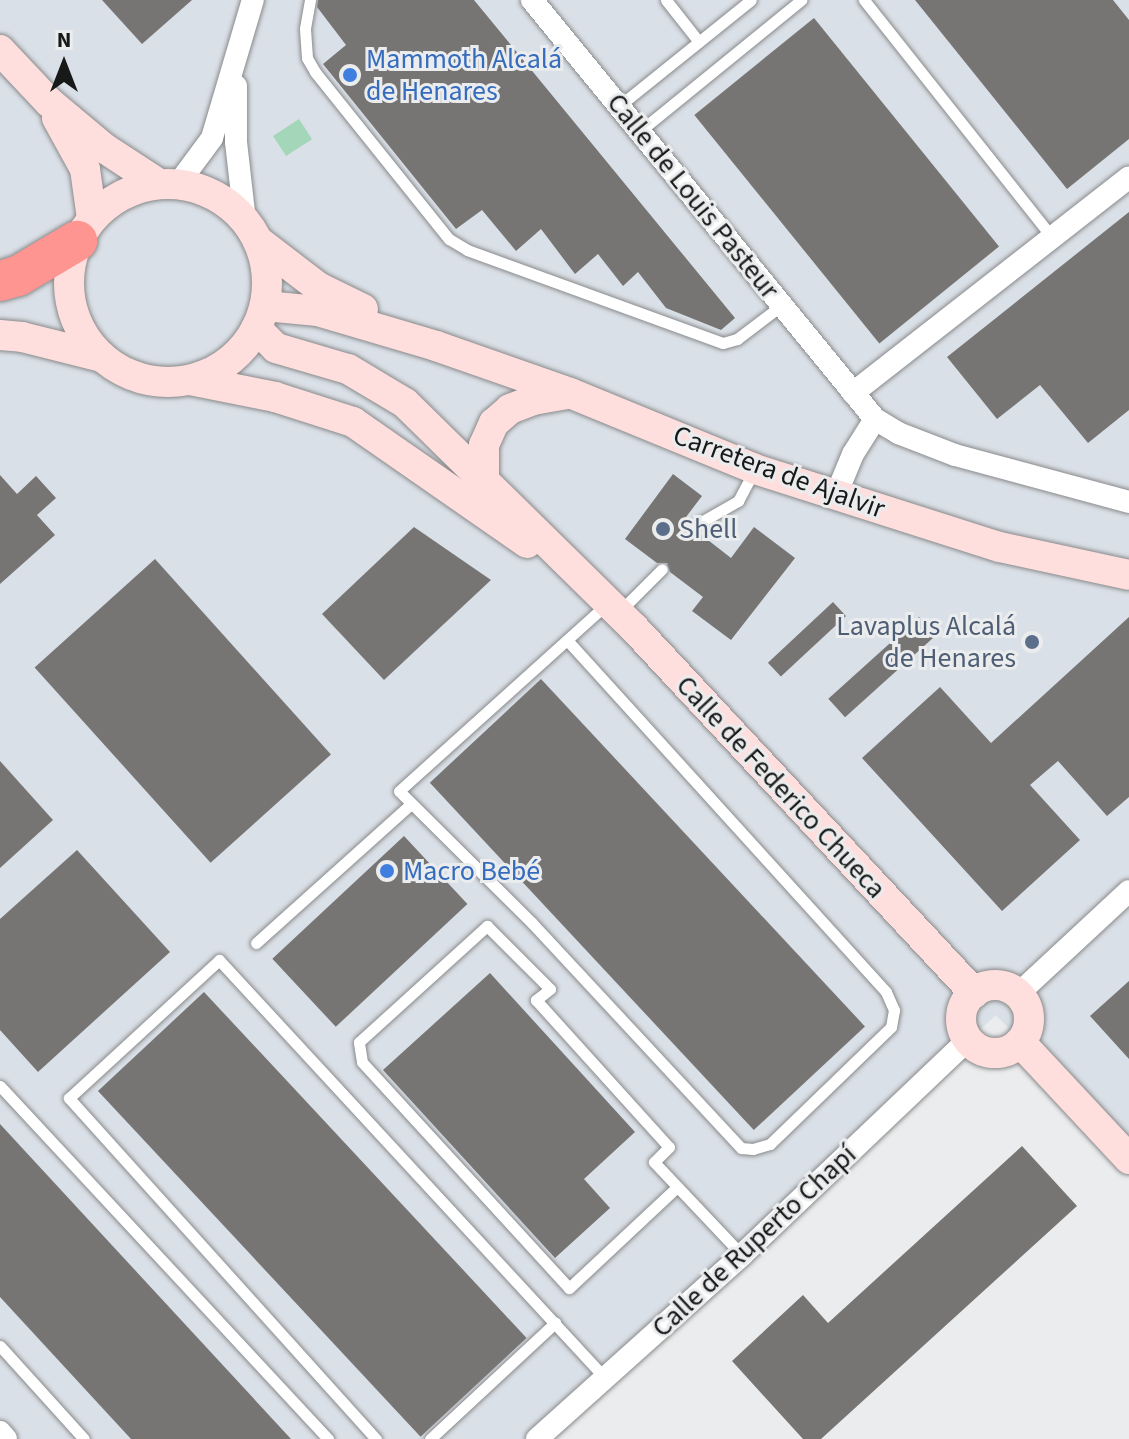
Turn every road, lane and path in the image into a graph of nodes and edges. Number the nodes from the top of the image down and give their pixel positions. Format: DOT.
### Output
graph roads {
  1 [pos="310,0"];
  2 [pos="532,0"];
  3 [pos="666,0"];
  4 [pos="751,0"];
  5 [pos="801,0"];
  6 [pos="864,0"];
  7 [pos="249,4"];
  8 [pos="699,42"];
  9 [pos="0,50"];
  10 [pos="236,63"];
  11 [pos="49,102"];
  12 [pos="619,106"];
  13 [pos="640,131"];
  14 [pos="1129,177"];
  15 [pos="169,184"];
  16 [pos="85,230"];
  17 [pos="252,231"];
  18 [pos="1052,237"];
  19 [pos="0,281"];
  20 [pos="782,305"];
  21 [pos="260,317"];
  22 [pos="0,335"];
  23 [pos="436,346"];
  24 [pos="102,357"];
  25 [pos="190,380"];
  26 [pos="570,393"];
  27 [pos="853,393"];
  28 [pos="875,419"];
  29 [pos="755,469"];
  30 [pos="484,481"];
  31 [pos="836,495"];
  32 [pos="1129,502"];
  33 [pos="694,526"];
  34 [pos="662,569"];
  35 [pos="1129,575"];
  36 [pos="585,582"];
  37 [pos="613,608"];
  38 [pos="567,640"];
  39 [pos="411,804"];
  40 [pos="1129,891"];
  41 [pos="256,943"];
  42 [pos="974,993"];
  43 [pos="1018,994"];
  44 [pos="968,1040"];
  45 [pos="1020,1042"];
  46 [pos="0,1086"];
  47 [pos="1129,1159"];
  48 [pos="677,1187"];
  49 [pos="742,1255"];
  50 [pos="555,1323"];
  51 [pos="0,1346"];
  52 [pos="605,1378"];
  53 [pos="0,1432"];
  54 [pos="6,1439"];
  55 [pos="84,1439"];
  56 [pos="328,1439"];
  57 [pos="376,1439"];
  58 [pos="430,1439"];
  59 [pos="537,1439"];
  1 -- 20 [label="lane"];
  2 -- 12 [label="street, Calle de Louis Pasteur"];
  3 -- 8 [label="lane"];
  4 -- 8 [label="lane"];
  5 -- 13 [label="lane"];
  6 -- 18 [label="lane"];
  7 -- 10 [label="street"];
  8 -- 12 [label="lane"];
  9 -- 11 [label="street"];
  10 -- 15 [label="street"];
  10 -- 17 [label="street"];
  11 -- 15 [label="street"];
  11 -- 16 [label="street"];
  12 -- 13 [label="street, Calle de Louis Pasteur"];
  13 -- 20 [label="street, Calle de Louis Pasteur"];
  14 -- 18 [label="street"];
  15 -- 16 [label="street"];
  15 -- 17 [label="street"];
  16 -- 19 [label="highway"];
  16 -- 24 [label="street"];
  17 -- 21 [label="street"];
  17 -- 23 [label="street, Carretera de Ajalvir"];
  18 -- 27 [label="street"];
  20 -- 27 [label="street, Calle de Louis Pasteur"];
  21 -- 23 [label="street, Carretera de Ajalvir"];
  21 -- 25 [label="street"];
  21 -- 30 [label="street"];
  22 -- 24 [label="street"];
  23 -- 26 [label="street, Carretera de Ajalvir"];
  24 -- 25 [label="street"];
  25 -- 36 [label="street"];
  26 -- 29 [label="street, Carretera de Ajalvir"];
  26 -- 30 [label="street"];
  27 -- 28 [label="street, Calle de Louis Pasteur"];
  28 -- 31 [label="street"];
  28 -- 32 [label="street, Calle de Louis Pasteur"];
  29 -- 31 [label="street, Carretera de Ajalvir"];
  29 -- 33 [label="lane"];
  30 -- 36 [label="street"];
  31 -- 35 [label="street, Carretera de Ajalvir"];
  34 -- 37 [label="lane"];
  36 -- 37 [label="street, Calle de Federico Chueca"];
  37 -- 38 [label="lane"];
  37 -- 42 [label="street, Calle de Federico Chueca"];
  38 -- 39 [label="lane"];
  38 -- 39 [label="lane"];
  39 -- 41 [label="lane"];
  40 -- 43 [label="street"];
  42 -- 43 [label="street"];
  42 -- 44 [label="street"];
  43 -- 45 [label="street"];
  44 -- 45 [label="street"];
  44 -- 49 [label="street, Calle de Ruperto Chapí"];
  45 -- 47 [label="street"];
  46 -- 56 [label="lane"];
  48 -- 48 [label="lane"];
  48 -- 49 [label="lane"];
  49 -- 52 [label="street, Calle de Ruperto Chapí"];
  50 -- 52 [label="lane"];
  50 -- 57 [label="lane"];
  50 -- 58 [label="lane"];
  51 -- 55 [label="lane"];
  52 -- 59 [label="street, Calle de Ruperto Chapí"];
  53 -- 54 [label="street"];
}
